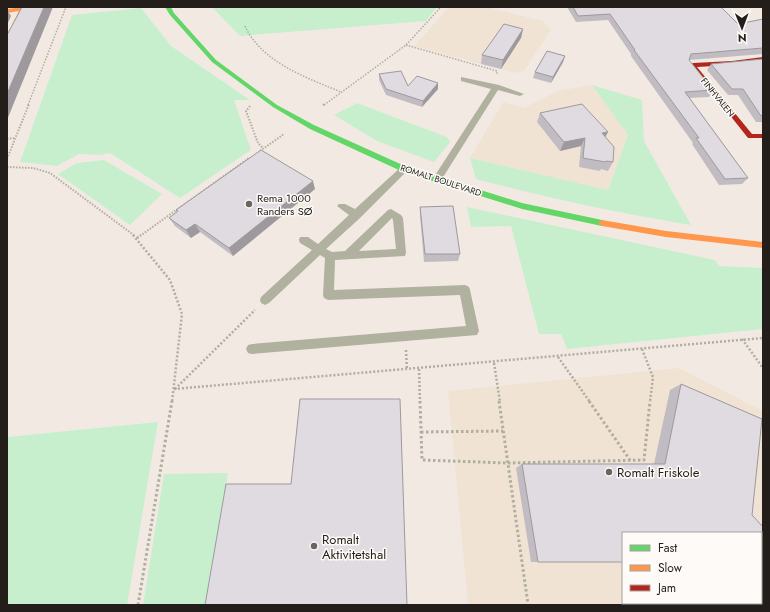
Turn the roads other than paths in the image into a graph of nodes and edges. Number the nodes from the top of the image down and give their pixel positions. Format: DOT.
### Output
graph roads {
  1 [pos="168,7"];
  2 [pos="7,10"];
  3 [pos="7,41"];
  4 [pos="763,59"];
  5 [pos="464,78"];
  6 [pos="496,87"];
  7 [pos="520,94"];
  8 [pos="763,136"];
  9 [pos="404,170"];
  10 [pos="437,180"];
  11 [pos="342,206"];
  12 [pos="357,215"];
  13 [pos="304,240"];
  14 [pos="763,245"];
  15 [pos="319,250"];
  16 [pos="348,255"];
  17 [pos="330,256"];
  18 [pos="265,300"];
  19 [pos="252,349"];
  1 -- 9 [label="street, ROMALT BOULEVARD"];
  2 -- 3 [label="street"];
  4 -- 8 [label="street, FINHVALEN"];
  5 -- 6 [label="lane"];
  6 -- 7 [label="lane"];
  6 -- 10 [label="lane"];
  9 -- 10 [label="street, ROMALT BOULEVARD"];
  9 -- 12 [label="lane"];
  10 -- 14 [label="street, ROMALT BOULEVARD"];
  11 -- 12 [label="lane"];
  12 -- 15 [label="lane"];
  13 -- 15 [label="lane"];
  15 -- 17 [label="lane"];
  15 -- 18 [label="lane"];
  16 -- 16 [label="lane"];
  16 -- 17 [label="lane"];
  17 -- 19 [label="lane"];
}
